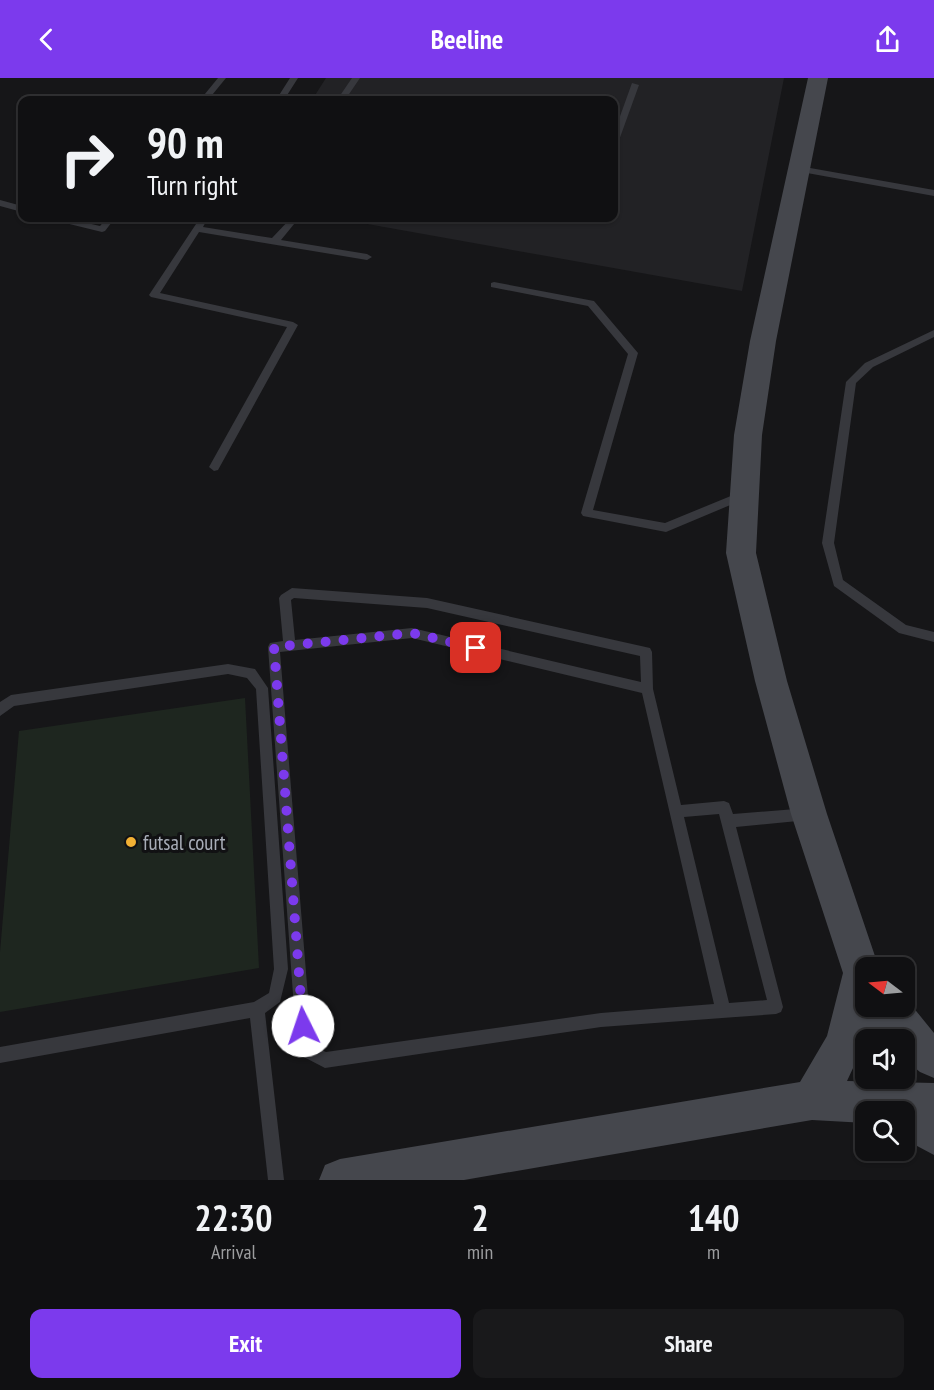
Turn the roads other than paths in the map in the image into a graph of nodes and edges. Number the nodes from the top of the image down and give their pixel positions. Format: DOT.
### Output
graph roads {
  1 [pos="222,78"];
  2 [pos="294,78"];
  3 [pos="356,78"];
  4 [pos="818,78"];
  5 [pos="635,85"];
  6 [pos="207,96"];
  7 [pos="283,96"];
  8 [pos="344,96"];
  9 [pos="618,132"];
  10 [pos="799,169"];
  11 [pos="934,193"];
  12 [pos="0,203"];
  13 [pos="18,208"];
  14 [pos="73,222"];
  15 [pos="108,222"];
  16 [pos="201,222"];
  17 [pos="292,222"];
  18 [pos="197,228"];
  19 [pos="274,242"];
  20 [pos="367,257"];
  21 [pos="494,285"];
  22 [pos="934,333"];
  23 [pos="214,467"];
  24 [pos="743,495"];
  25 [pos="934,637"];
  26 [pos="289,644"];
  27 [pos="647,688"];
  28 [pos="0,710"];
  29 [pos="676,812"];
  30 [pos="809,814"];
  31 [pos="728,821"];
  32 [pos="855,957"];
  33 [pos="257,1009"];
  34 [pos="723,1011"];
  35 [pos="855,1017"];
  36 [pos="897,1017"];
  37 [pos="0,1055"];
  38 [pos="934,1058"];
  39 [pos="812,1100"];
  40 [pos="855,1101"];
  41 [pos="915,1103"];
  42 [pos="934,1103"];
  43 [pos="915,1119"];
  44 [pos="934,1134"];
  45 [pos="276,1180"];
  46 [pos="339,1180"];
  1 -- 6 [label="lane"];
  2 -- 7 [label="lane"];
  3 -- 8 [label="lane"];
  4 -- 10 [label="street"];
  5 -- 9 [label="lane"];
  10 -- 11 [label="lane"];
  10 -- 24 [label="street"];
  12 -- 13 [label="lane"];
  14 -- 15 [label="lane"];
  16 -- 18 [label="lane"];
  17 -- 19 [label="lane"];
  18 -- 19 [label="lane"];
  18 -- 23 [label="lane"];
  19 -- 20 [label="lane"];
  21 -- 24 [label="lane"];
  22 -- 25 [label="lane"];
  24 -- 30 [label="street"];
  26 -- 27 [label="lane"];
  26 -- 27 [label="lane"];
  26 -- 34 [label="lane"];
  27 -- 29 [label="lane"];
  28 -- 33 [label="lane"];
  29 -- 31 [label="lane"];
  29 -- 34 [label="lane"];
  30 -- 31 [label="lane"];
  30 -- 32 [label="street"];
  31 -- 34 [label="lane"];
  33 -- 37 [label="lane"];
  33 -- 45 [label="lane"];
  35 -- 39 [label="street"];
  36 -- 38 [label="street"];
  39 -- 40 [label="street"];
  39 -- 46 [label="street"];
  41 -- 42 [label="street"];
  43 -- 44 [label="street"];
}
